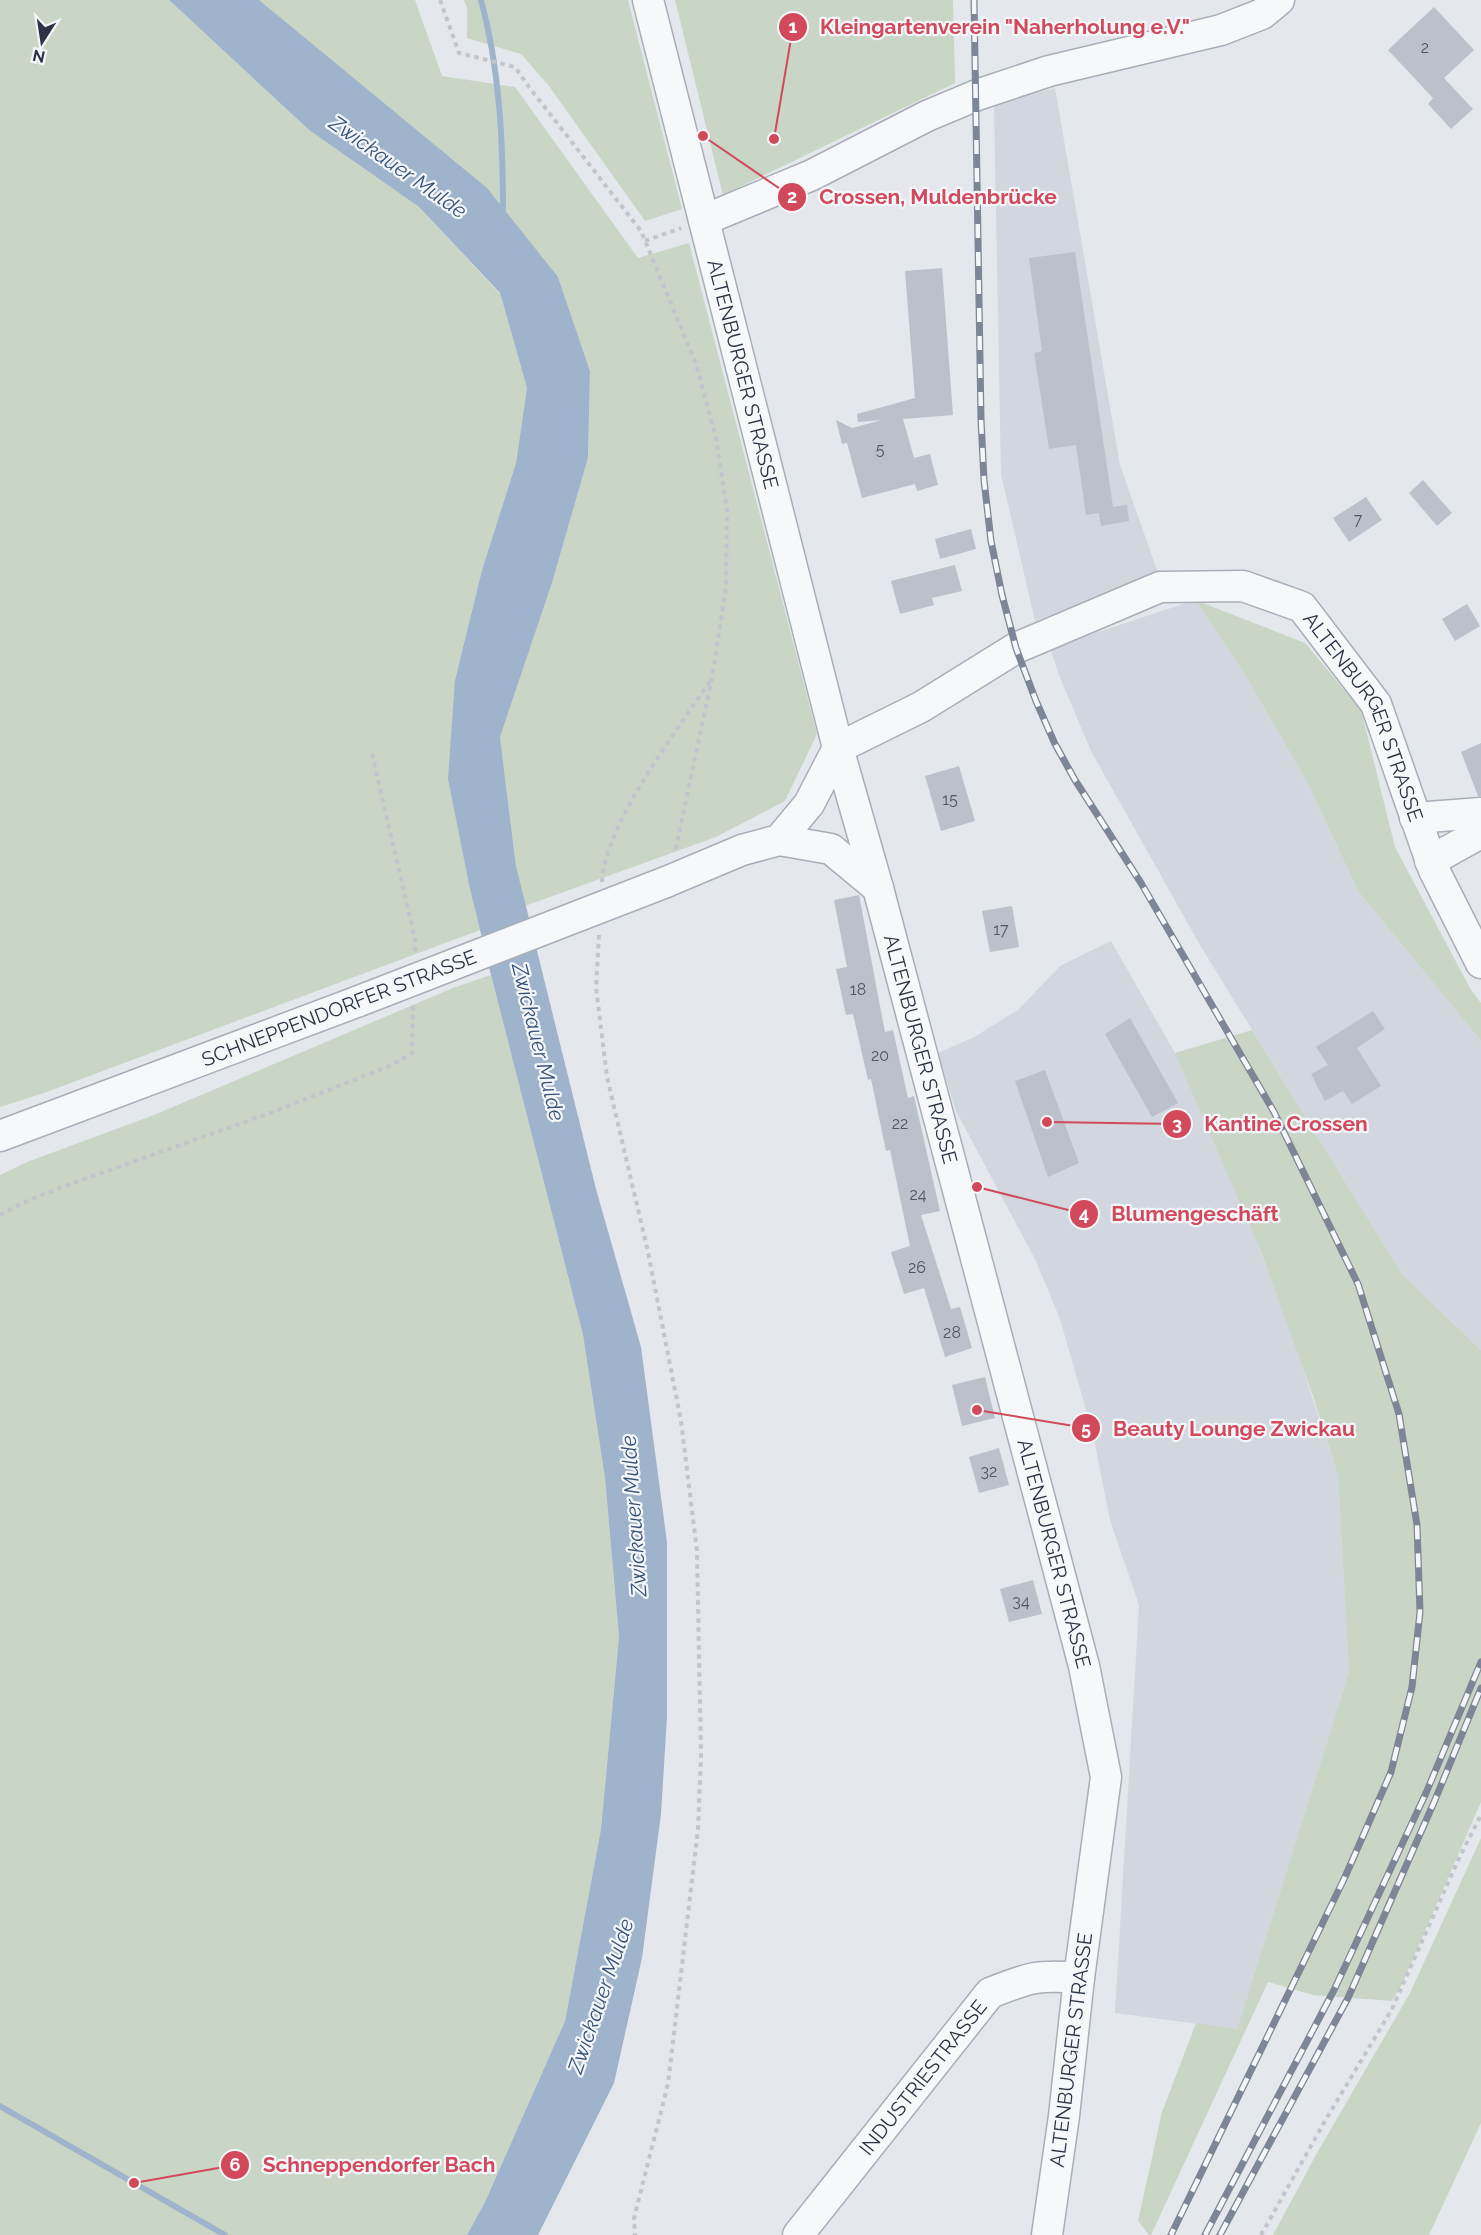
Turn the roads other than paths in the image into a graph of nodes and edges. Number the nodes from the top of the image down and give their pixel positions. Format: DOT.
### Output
graph roads {
  1 [pos="648,0"];
  2 [pos="1279,0"];
  3 [pos="704,220"];
  4 [pos="838,748"];
  5 [pos="1481,813"];
  6 [pos="1416,818"];
  7 [pos="1481,832"];
  8 [pos="779,840"];
  9 [pos="1430,861"];
  10 [pos="878,888"];
  11 [pos="1481,963"];
  12 [pos="0,1136"];
  13 [pos="1079,1978"];
  14 [pos="798,2235"];
  15 [pos="1047,2235"];
  1 -- 3 [label="street, ALTENBURGER STRASSE"];
  2 -- 3 [label="street"];
  3 -- 4 [label="street, ALTENBURGER STRASSE"];
  4 -- 6 [label="street, ALTENBURGER STRASSE"];
  4 -- 8 [label="street"];
  4 -- 10 [label="street, ALTENBURGER STRASSE"];
  5 -- 6 [label="street"];
  6 -- 9 [label="street, ALTENBURGER STRASSE"];
  7 -- 9 [label="street"];
  8 -- 10 [label="street, SCHNEPPENDORFER STRASSE"];
  8 -- 12 [label="street, SCHNEPPENDORFER STRASSE, bridge"];
  9 -- 11 [label="street, ALTENBURGER STRASSE"];
  10 -- 13 [label="street, ALTENBURGER STRASSE"];
  13 -- 14 [label="street, INDUSTRIESTRASSE"];
  13 -- 15 [label="street, ALTENBURGER STRASSE"];
}
